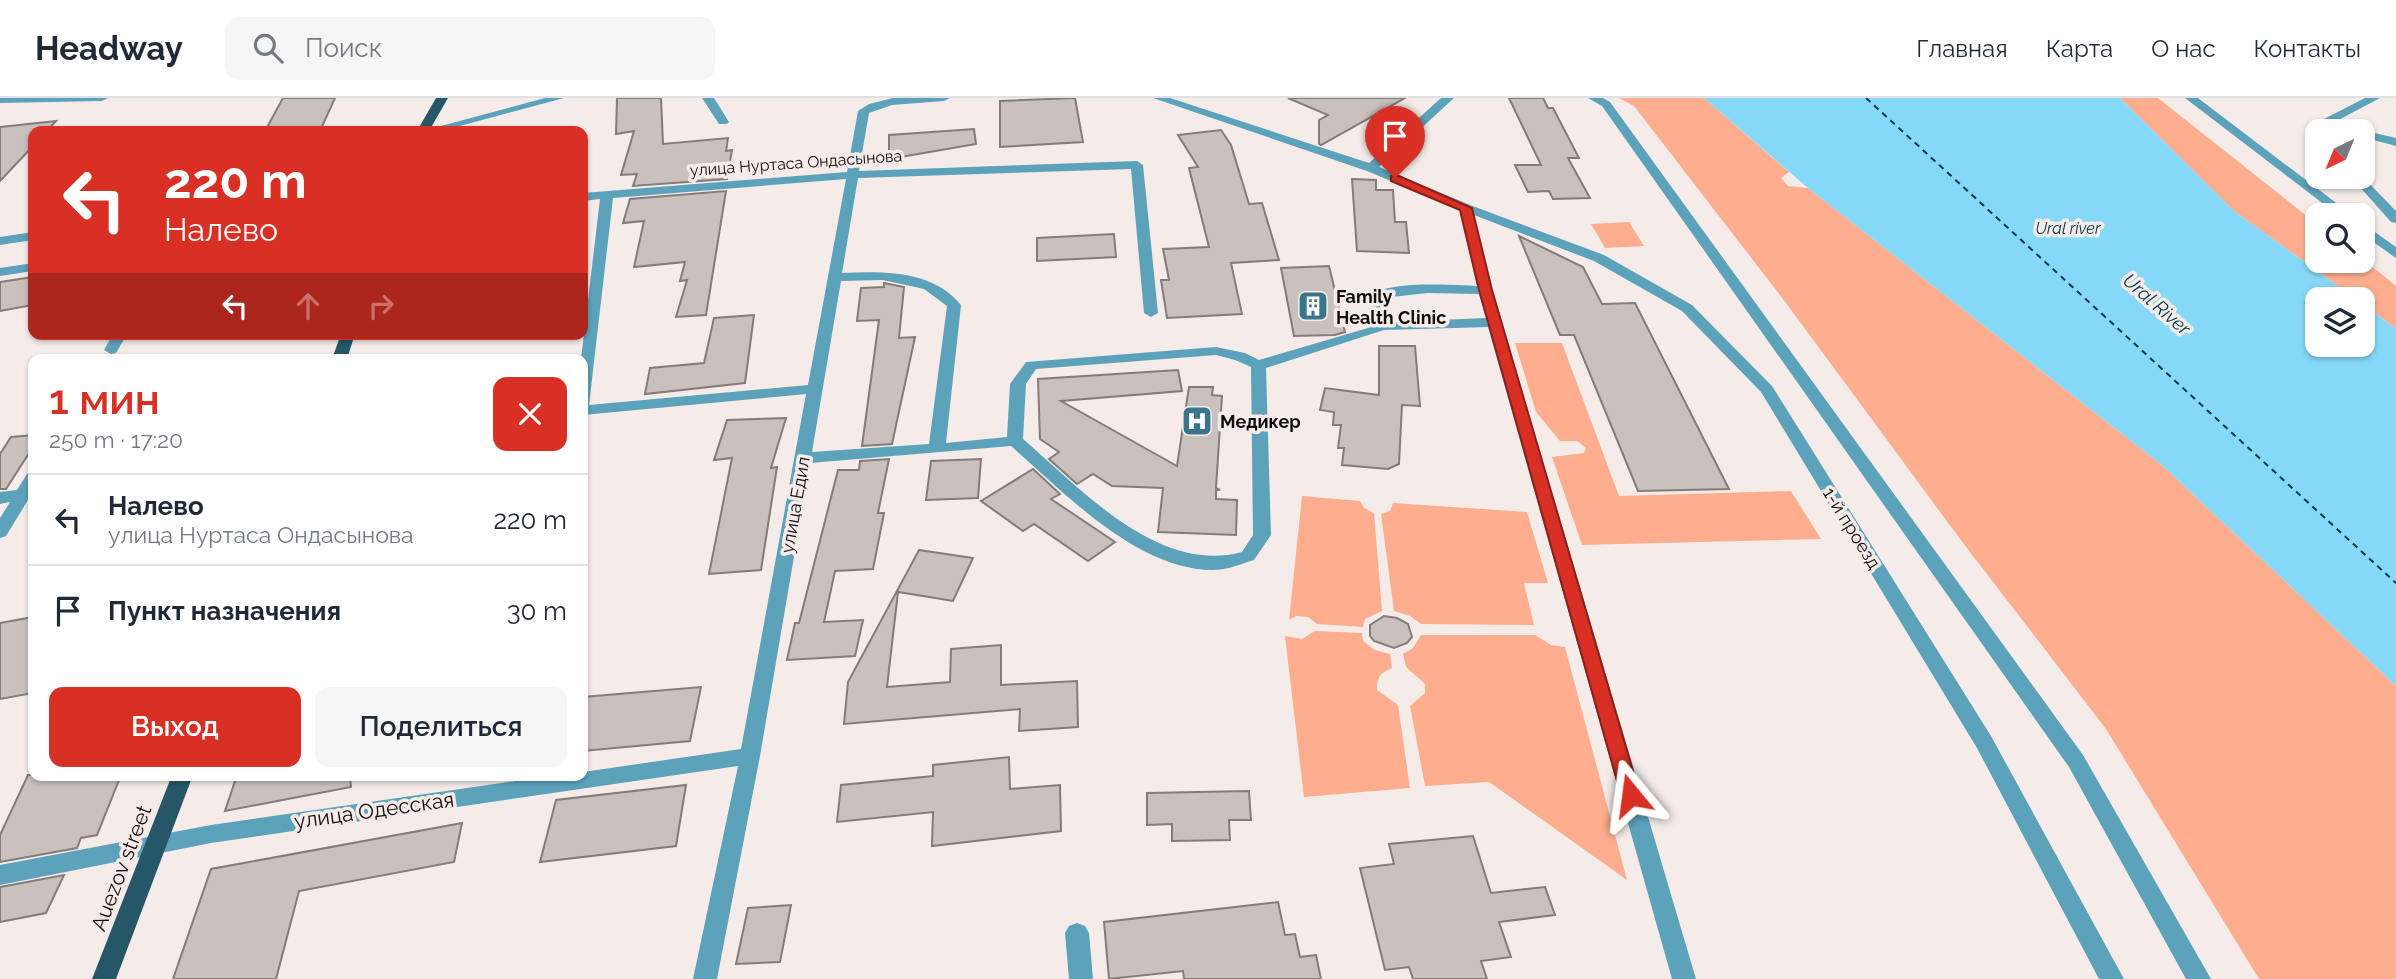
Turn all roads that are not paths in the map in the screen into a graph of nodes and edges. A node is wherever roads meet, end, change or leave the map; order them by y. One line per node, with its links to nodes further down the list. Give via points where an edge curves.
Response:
1 (102, 98): 11 (street)
2 (442, 98): 14 (main road)
3 (558, 98): 15 (street)
4 (708, 98): 13 (street)
5 (944, 98): 19 (street, улица Едил, via 891,100 864,111)
6 (1159, 98): 18 (street)
7 (1448, 98): 18 (street)
8 (1594, 98): 61 (street, via 1606,104 2076,761)
9 (2191, 98): 23 (street)
10 (2374, 98): 12 (street)
11 (0, 100)
12 (2339, 119)
13 (723, 122)
14 (428, 126)
15 (445, 126)
16 (2375, 136): 17 (street)
17 (2396, 142)
18 (1371, 168): 24 (street)
19 (852, 175): 21 (street, улица Нуртаса Ондасынова); 32 (street, улица Едил); 34 (street, улица Нуртаса Ондасынова, via 1137,165)
20 (2368, 189): 25 (street)
21 (607, 195): 22 (street, улица Нуртаса Ондасынова); 39 (street)
22 (588, 197)
23 (2330, 203)
24 (1466, 208): 33 (street); 60 (street, 1-й проезд, via 1599,258 1687,308 1767,389 1984,742)
25 (2396, 219)
26 (28, 237): 28 (street)
27 (2375, 237): 29 (street)
28 (0, 241)
29 (2396, 254)
30 (28, 268): 31 (street)
31 (0, 272)
32 (835, 278): 41 (street, улица Едил); 44 (street, via 880,275 908,280 941,290 954,305)
33 (1486, 290): 35 (street); 36 (street, via 1381,293 1376,297)
34 (1151, 313)
35 (1495, 322): 36 (street); 59 (street)
36 (1384, 324): 40 (street)
37 (117, 340): 38 (street)
38 (111, 350)
39 (588, 359)
40 (1258, 365): 43 (street, via 1216,351 1031,365 1018,384); 43 (street, via 1262,535 1248,556 1213,564 1176,559 1132,538)
41 (815, 389): 42 (street); 45 (street, улица Едил)
42 (588, 410)
43 (1015, 441): 44 (street)
44 (937, 449): 45 (street)
45 (803, 458): 49 (street, улица Едил)
46 (28, 494): 47 (street); 48 (street)
47 (0, 498)
48 (0, 532)
49 (750, 756): 50 (street, улица Одесская); 57 (street, улица Едил)
50 (588, 780)
51 (181, 781): 53 (main road, Auezov street)
52 (582, 781): 53 (street, улица Одесская)
53 (158, 844): 54 (street, улица Одесская); 56 (main road, Auezov street)
54 (0, 875)
55 (1077, 933): 58 (street)
56 (104, 979)
57 (705, 979)
58 (1081, 979)
59 (1684, 979)
60 (2112, 979)
61 (2199, 979)

